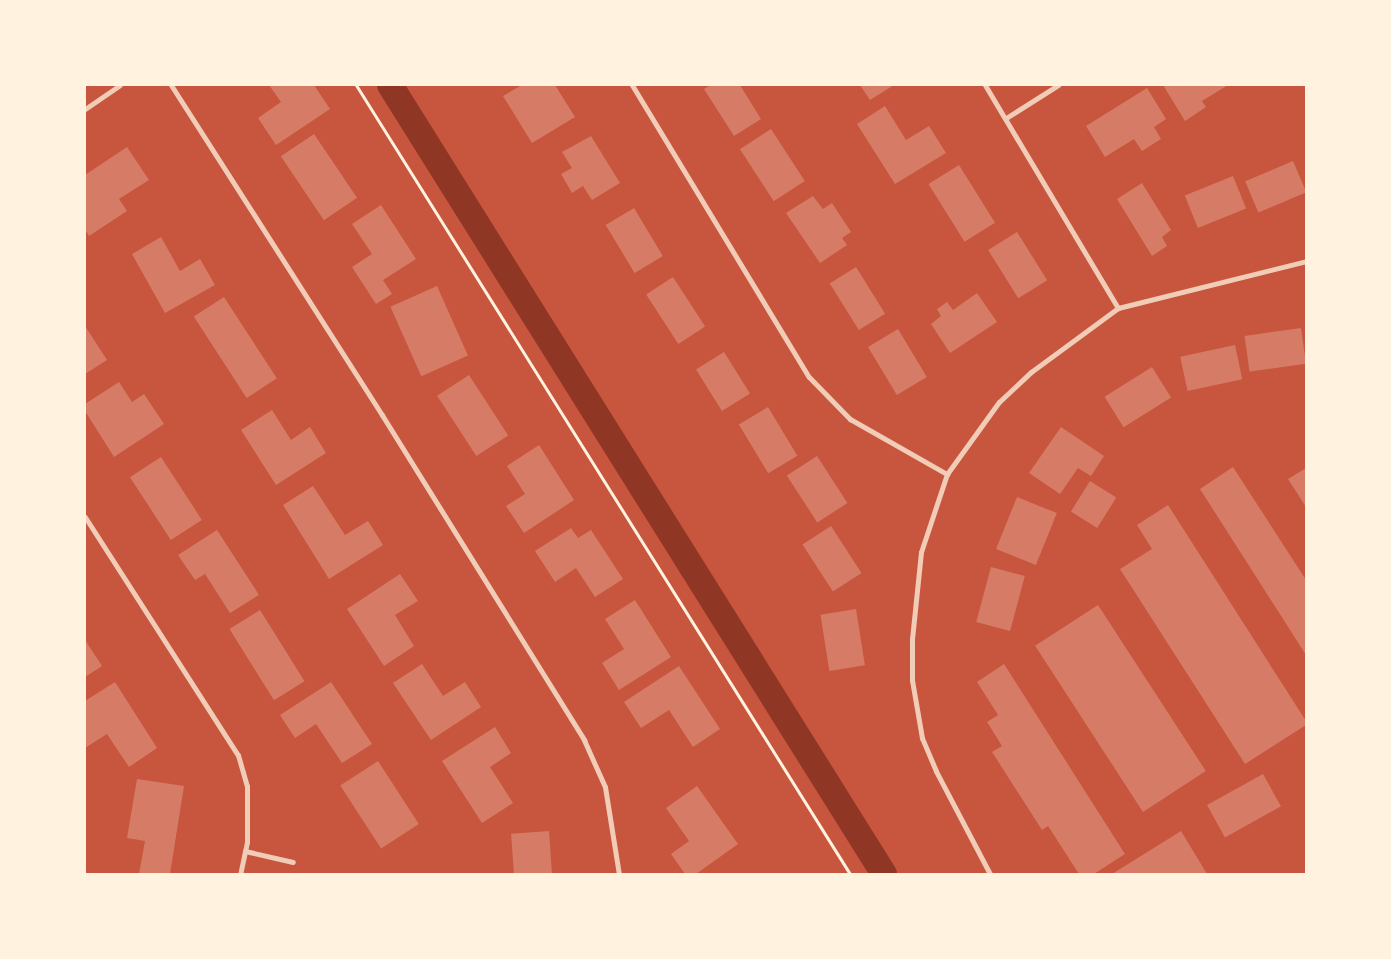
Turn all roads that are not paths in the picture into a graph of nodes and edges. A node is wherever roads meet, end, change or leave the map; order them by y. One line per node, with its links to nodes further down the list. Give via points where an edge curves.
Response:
1 (120, 85): 6 (street)
2 (170, 85): 15 (street, via 377,406 584,740 605,787)
3 (632, 85): 10 (street, via 809,377 850,419)
4 (986, 85): 7 (street)
5 (1058, 85): 7 (street)
6 (85, 108)
7 (1006, 118): 9 (street)
8 (1306, 261): 9 (street)
9 (1118, 308): 10 (street, via 1031,372 999,402)
10 (947, 474): 16 (street, via 921,552 912,639 912,680 922,738)
11 (85, 517): 12 (street, via 238,755 247,786)
12 (245, 850): 13 (street); 14 (street)
13 (293, 862)
14 (240, 874)
15 (619, 874)
16 (990, 874)

